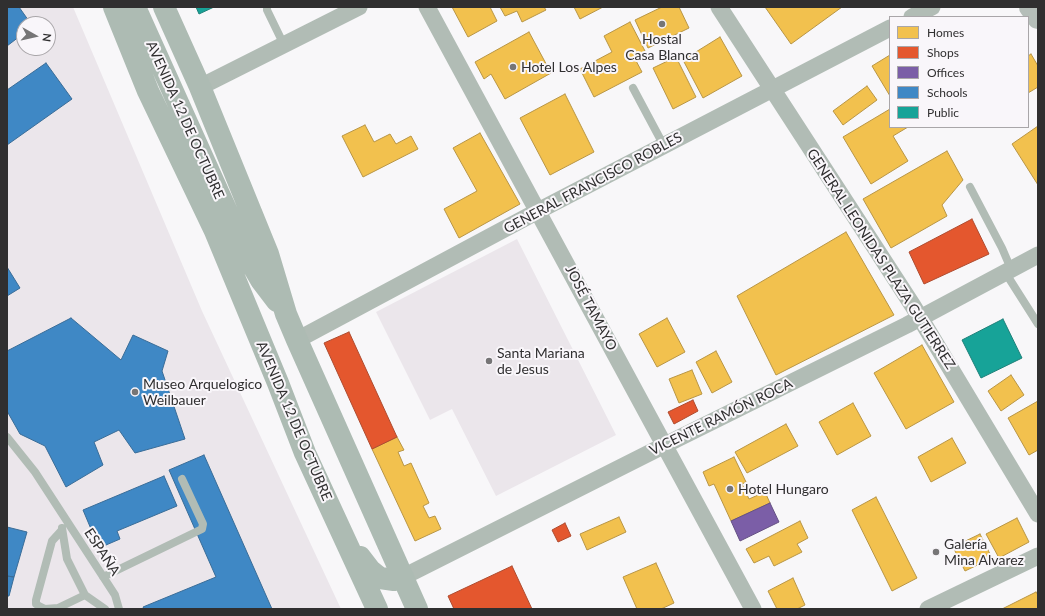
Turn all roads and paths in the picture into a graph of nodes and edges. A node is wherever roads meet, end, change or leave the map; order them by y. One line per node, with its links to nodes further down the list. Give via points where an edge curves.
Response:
1 (100, 7): 22 (main road, AVENIDA 12 DE OCTUBRE, via 189,195)
2 (114, 7): 22 (main road, AVENIDA 12 DE OCTUBRE, via 148,91)
3 (135, 7): 25 (main road, AVENIDA 12 DE OCTUBRE, via 246,254)
4 (149, 7): 25 (main road, via 254,249)
5 (164, 7): 16 (main road, AVENIDA 12 DE OCTUBRE)
6 (267, 7): 15 (lane)
7 (359, 7): 15 (street)
8 (428, 7): 21 (street, JOSÉ TAMAYO)
9 (719, 7): 18 (street, GENERAL LEONIDAS PLAZA GUTIERREZ)
10 (932, 7): 12 (street)
11 (1030, 7): 13 (main road)
12 (914, 16)
13 (1038, 18)
14 (889, 29): 18 (street, GENERAL FRANCISCO ROBLES)
15 (284, 45): 16 (street)
16 (200, 87): 26 (main road, AVENIDA 12 DE OCTUBRE, via 268,254)
17 (633, 88): 19 (lane)
18 (771, 89): 19 (street, GENERAL FRANCISCO ROBLES); 27 (street, GENERAL LEONIDAS PLAZA GUTIERREZ)
19 (664, 146): 21 (street, GENERAL FRANCISCO ROBLES)
20 (970, 187): 24 (lane, via 1002,248)
21 (538, 212): 29 (street, GENERAL FRANCISCO ROBLES); 31 (street, JOSÉ TAMAYO)
22 (215, 231): 36 (main road, AVENIDA 12 DE OCTUBRE, via 305,453)
23 (1038, 255): 24 (street, VICENTE RAMÓN ROCA)
24 (1008, 271): 27 (street, VICENTE RAMÓN ROCA); 28 (lane)
25 (261, 280): 26 (main road, AVENIDA 12 DE OCTUBRE)
26 (286, 314): 29 (main road, AVENIDA 12 DE OCTUBRE)
27 (920, 318): 31 (street, VICENTE RAMÓN ROCA); 34 (street, GENERAL LEONIDAS PLAZA GUTIERREZ)
28 (1038, 324)
29 (297, 340): 39 (main road, AVENIDA 12 DE OCTUBRE)
30 (7, 437): 33 (lane, ESPAÑA, via 35,472)
31 (665, 445): 39 (street, VICENTE RAMÓN ROCA); 45 (street, JOSÉ TAMAYO)
32 (182, 479): 38 (lane, via 203,524 202,530)
33 (60, 511): 35 (lane, ESPAÑA); 38 (lane, ESPAÑA)
34 (1038, 514)
35 (62, 530): 40 (lane, ESPAÑA, via 67,559); 40 (lane, via 52,541 36,604 45,608 58,608)
36 (342, 532): 39 (main road, via 376,576 390,580); 43 (main road, AVENIDA 12 DE OCTUBRE)
37 (1038, 556): 46 (street)
38 (103, 577): 42 (lane, ESPAÑA, via 115,596)
39 (403, 577): 44 (main road, AVENIDA 12 DE OCTUBRE)
40 (85, 595): 41 (lane, ESPAÑA)
41 (105, 609)
42 (119, 609)
43 (377, 609)
44 (417, 609)
45 (753, 609)
46 (928, 609)

